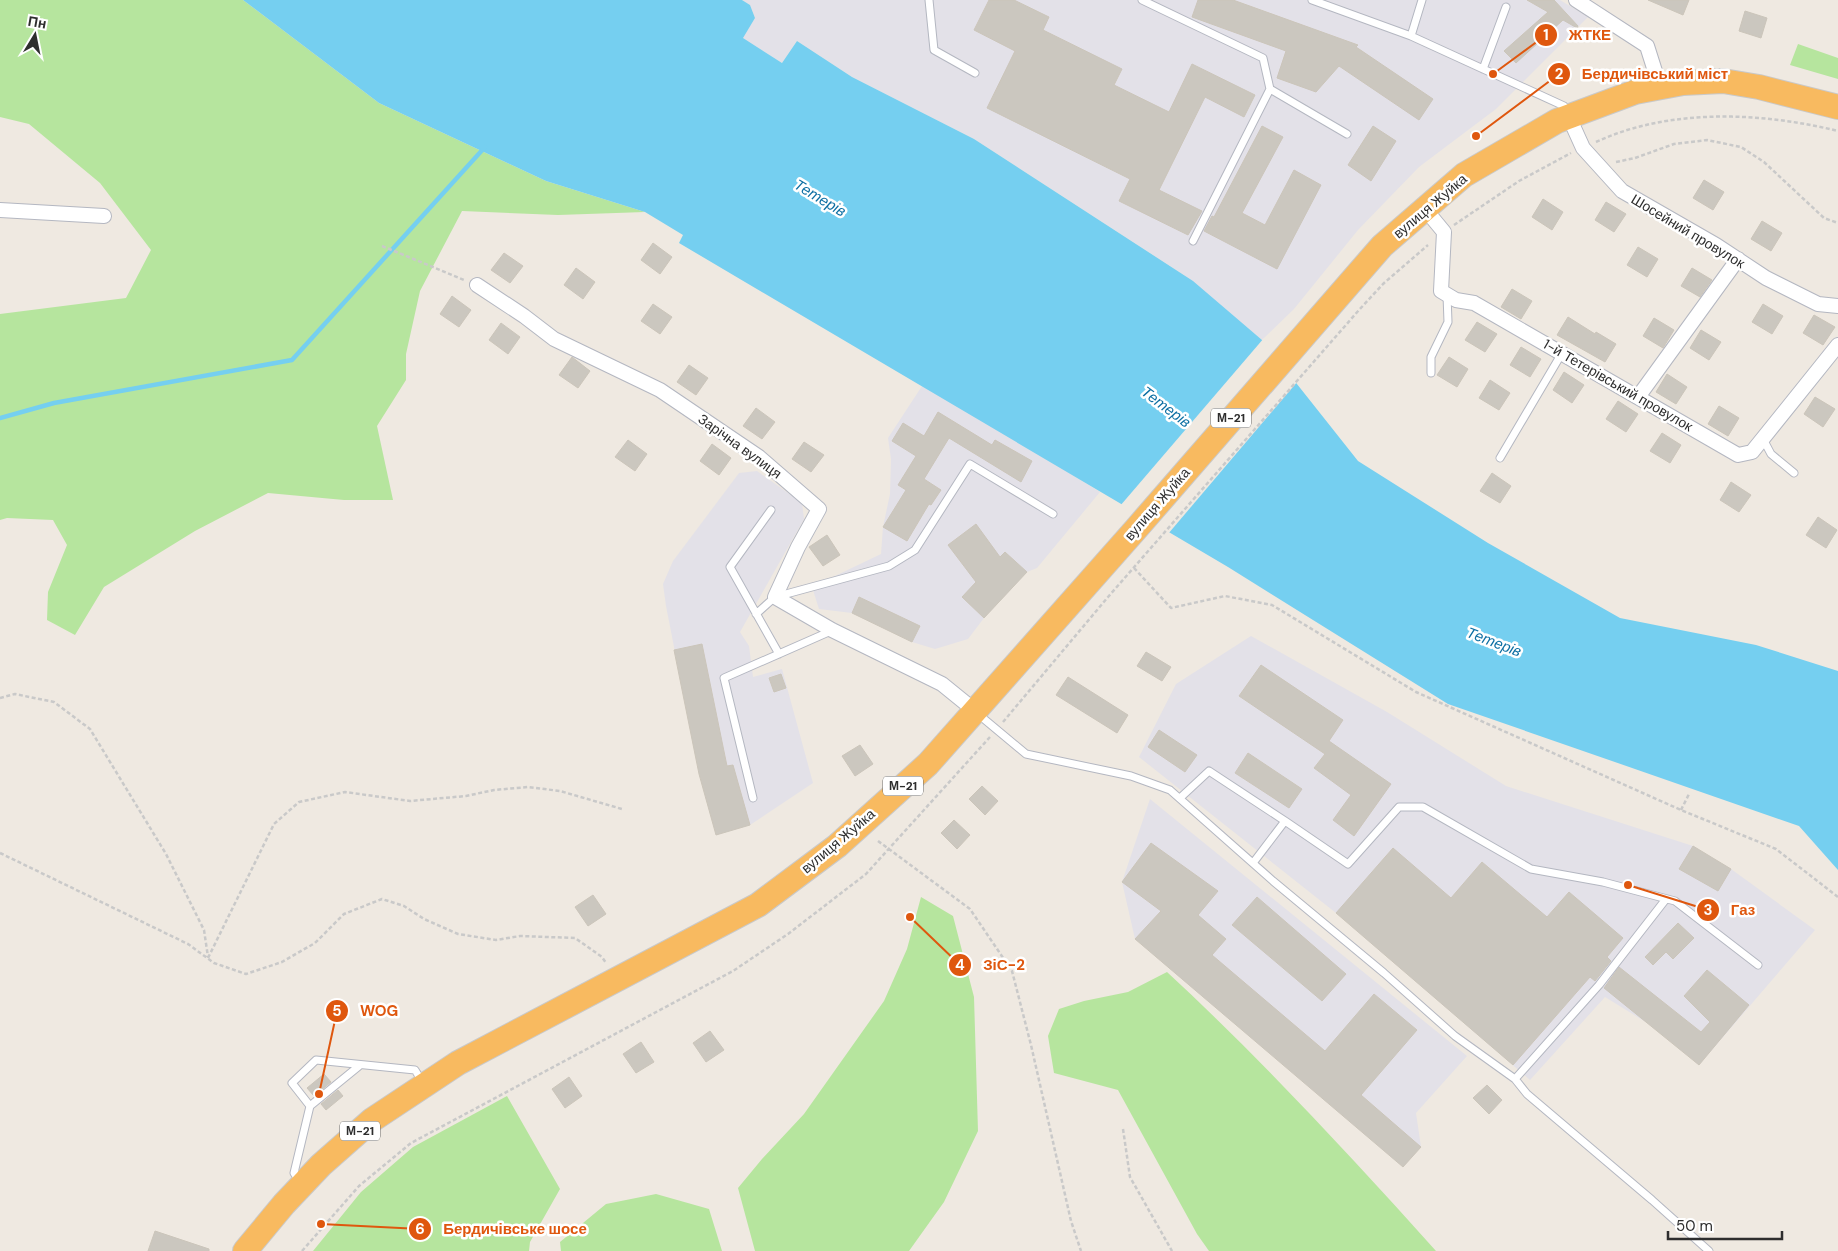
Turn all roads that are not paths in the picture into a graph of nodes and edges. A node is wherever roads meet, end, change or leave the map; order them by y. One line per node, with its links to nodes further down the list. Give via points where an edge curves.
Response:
1 (929, 0): 9 (lane, via 934,50)
2 (1142, 0): 11 (lane, via 1263,58)
3 (1312, 0): 7 (lane)
4 (1422, 0): 7 (lane)
5 (1576, 0): 10 (street, via 1647,46)
6 (1506, 6): 8 (lane)
7 (1411, 36): 8 (lane)
8 (1483, 69): 13 (lane, via 1564,106)
9 (975, 73)
10 (1660, 87): 12 (highway, вулиця Жуйка / М-21, via 1723,81); 13 (highway, вулиця Жуйка / М-21, via 1635,92)
11 (1270, 90): 14 (lane); 18 (lane)
12 (1838, 107)
13 (1569, 116): 15 (highway, вулиця Жуйка / М-21, via 1464,176); 19 (street, Шосейний провулок, via 1583,148 1622,192)
14 (1347, 134)
15 (1425, 209): 21 (street, via 1444,232 1441,291); 36 (highway, вулиця Жуйка / М-21, via 1382,246)
16 (0, 210): 17 (street)
17 (104, 216)
18 (1193, 241)
19 (1738, 259): 22 (street, Шосейний провулок, via 1766,278 1818,304); 26 (street)
20 (477, 285): 32 (street, Зарічна вулиця, via 554,339 660,390 759,457 819,509)
21 (1447, 294): 24 (street, 1-й Тетерівський провулок, via 1456,300 1474,303); 25 (lane, via 1448,322 1431,357)
22 (1838, 306)
23 (1838, 345): 27 (street, 1-й Тетерівський провулок)
24 (1562, 353): 26 (street, 1-й Тетерівський провулок); 28 (lane)
25 (1431, 373)
26 (1638, 397): 27 (street, 1-й Тетерівський провулок, via 1738,455 1752,452)
27 (1763, 439): 29 (lane, via 1771,454)
28 (1500, 458)
29 (1794, 473)
30 (771, 510): 33 (lane, via 730,567)
31 (1053, 514): 32 (lane, via 970,464 916,550 889,566)
32 (775, 597): 33 (lane); 34 (street)
33 (756, 614): 35 (lane)
34 (832, 630): 35 (lane); 36 (street, via 942,684)
35 (779, 654): 37 (lane, via 724,678)
36 (974, 710): 38 (lane, via 1026,754 1130,776 1170,790); 45 (highway, вулиця Жуйка / М-21, via 928,764 837,846 758,905 509,1035)
37 (753, 798)
38 (1180, 798): 39 (lane, via 1209,771); 40 (lane)
39 (1285, 821): 40 (lane); 41 (lane, via 1348,864 1399,807 1423,806 1531,869 1603,882)
40 (1253, 863): 44 (lane, via 1455,1036)
41 (1666, 899): 42 (lane, via 1675,901); 44 (lane, via 1599,984)
42 (1758, 965)
43 (359, 1066): 45 (lane, via 415,1070); 46 (lane); 46 (lane, via 316,1060 292,1083)
44 (1515, 1079): 49 (lane, via 1527,1094)
45 (425, 1085): 47 (highway, М-21, via 372,1120)
46 (310, 1106): 47 (lane, via 294,1173)
47 (302, 1185): 48 (highway, М-21)
48 (251, 1246)
49 (1709, 1251)

